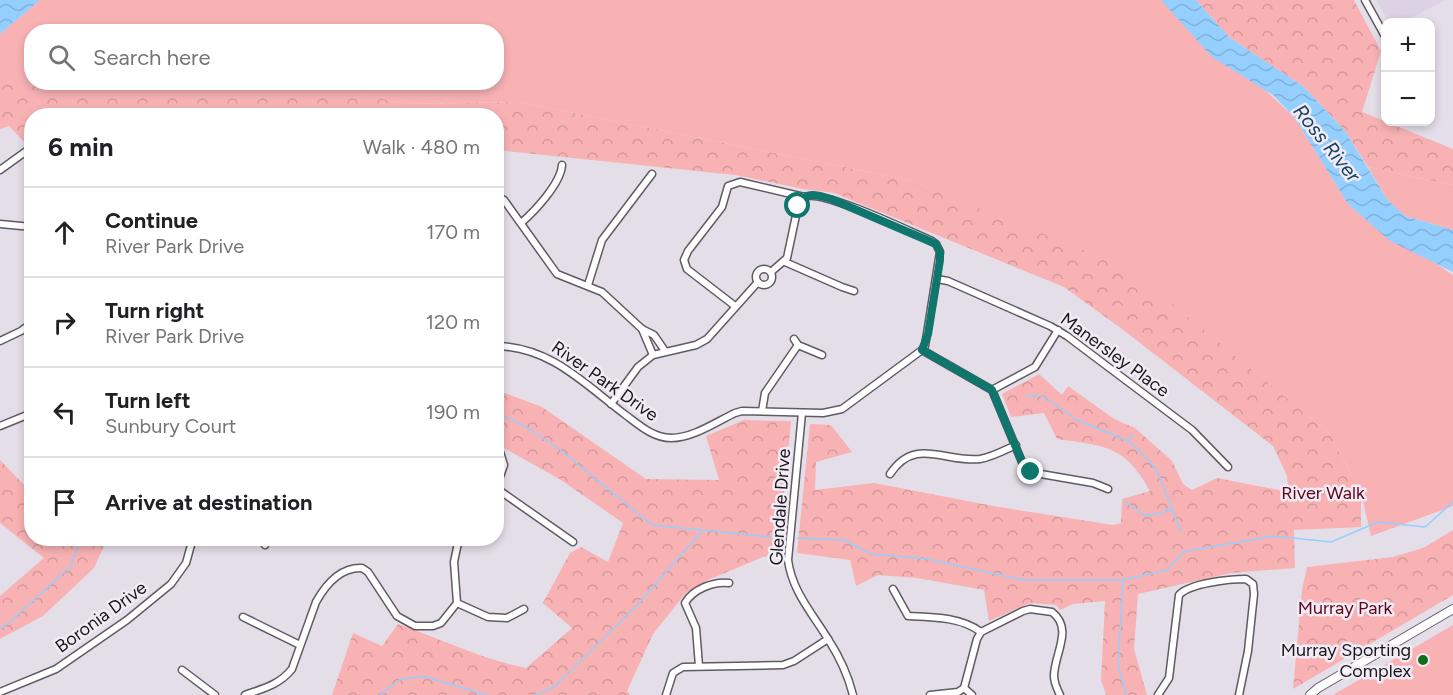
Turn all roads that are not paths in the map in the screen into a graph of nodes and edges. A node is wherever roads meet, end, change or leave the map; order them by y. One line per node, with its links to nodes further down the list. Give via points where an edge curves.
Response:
1 (1365, 0): 2 (street)
2 (1381, 29)
3 (24, 153): 5 (street)
4 (561, 165): 9 (street, via 559,178)
5 (0, 170)
6 (652, 174): 16 (street, via 602,240)
7 (804, 196): 12 (street); 14 (street, via 831,199 936,244 940,252); 18 (street, via 740,182 728,186 722,207 684,260 687,269)
8 (504, 200): 9 (street)
9 (521, 223): 16 (street, via 557,274)
10 (0, 224): 11 (street)
11 (24, 226)
12 (785, 262): 13 (street); 17 (street)
13 (771, 272): 15 (street, via 768,284); 15 (street, via 758,271)
14 (937, 279): 22 (street, Manersley Place); 27 (street)
15 (758, 282): 18 (street)
16 (588, 285): 20 (street, via 602,292)
17 (854, 291)
18 (735, 306): 28 (street, via 702,342)
19 (24, 328): 24 (street)
20 (642, 329): 28 (street, via 654,335); 29 (street)
21 (0, 330): 24 (street)
22 (1058, 330): 31 (street, via 1035,367); 38 (street, Manersley Place, via 1202,438)
23 (794, 339): 25 (street)
24 (3, 340)
25 (798, 345): 30 (street); 33 (street, via 765,393)
26 (504, 347): 32 (street, River Park Drive, via 529,350 553,360)
27 (922, 350): 31 (street); 34 (street, River Park Drive, via 842,409)
28 (665, 351): 29 (street)
29 (652, 355): 32 (street, via 638,367)
30 (822, 355)
31 (992, 390): 37 (street)
32 (611, 404): 33 (street, River Park Drive, via 650,432 671,438 693,434 735,412)
33 (762, 411): 34 (street, River Park Drive)
34 (802, 413): 52 (street, Glendale Drive, via 788,560 794,586)
35 (24, 416): 36 (street)
36 (0, 426)
37 (1016, 445): 39 (street, via 978,459 914,453); 40 (street, via 1022,462 1031,472)
38 (1228, 467)
39 (890, 474)
40 (1108, 489)
41 (504, 494): 42 (street)
42 (573, 542)
43 (191, 546): 58 (street, Boronia Drive, via 186,562 171,584 128,620 56,669)
44 (457, 546): 47 (street, via 454,562)
45 (729, 583): 54 (street, via 711,584 685,603 696,628)
46 (893, 589): 51 (street, via 908,616 957,621)
47 (457, 603): 48 (street, via 488,618 507,618); 53 (street, via 441,623 415,626 397,616 368,572 349,568 321,593)
48 (524, 609)
49 (1453, 609): 69 (street)
50 (243, 618): 53 (street)
51 (981, 632): 57 (street); 66 (street, via 1030,609 1055,615 1063,627 1054,675)
52 (828, 639): 54 (street, via 783,664); 63 (street, Glendale Drive)
53 (300, 645): 56 (street, via 292,669)
54 (699, 666): 62 (street, via 677,669)
55 (182, 670): 59 (street)
56 (268, 687): 60 (street); 61 (street)
57 (964, 688): 64 (street); 65 (street)
58 (0, 692)
59 (215, 695)
60 (245, 695)
61 (271, 695)
62 (666, 695)
63 (853, 695)
64 (930, 695)
65 (972, 695)
66 (1060, 695)
67 (1158, 695): 68 (street, via 1169,678 1179,595 1204,584 1246,579 1253,584 1254,594)
68 (1239, 695)
69 (1310, 695)

